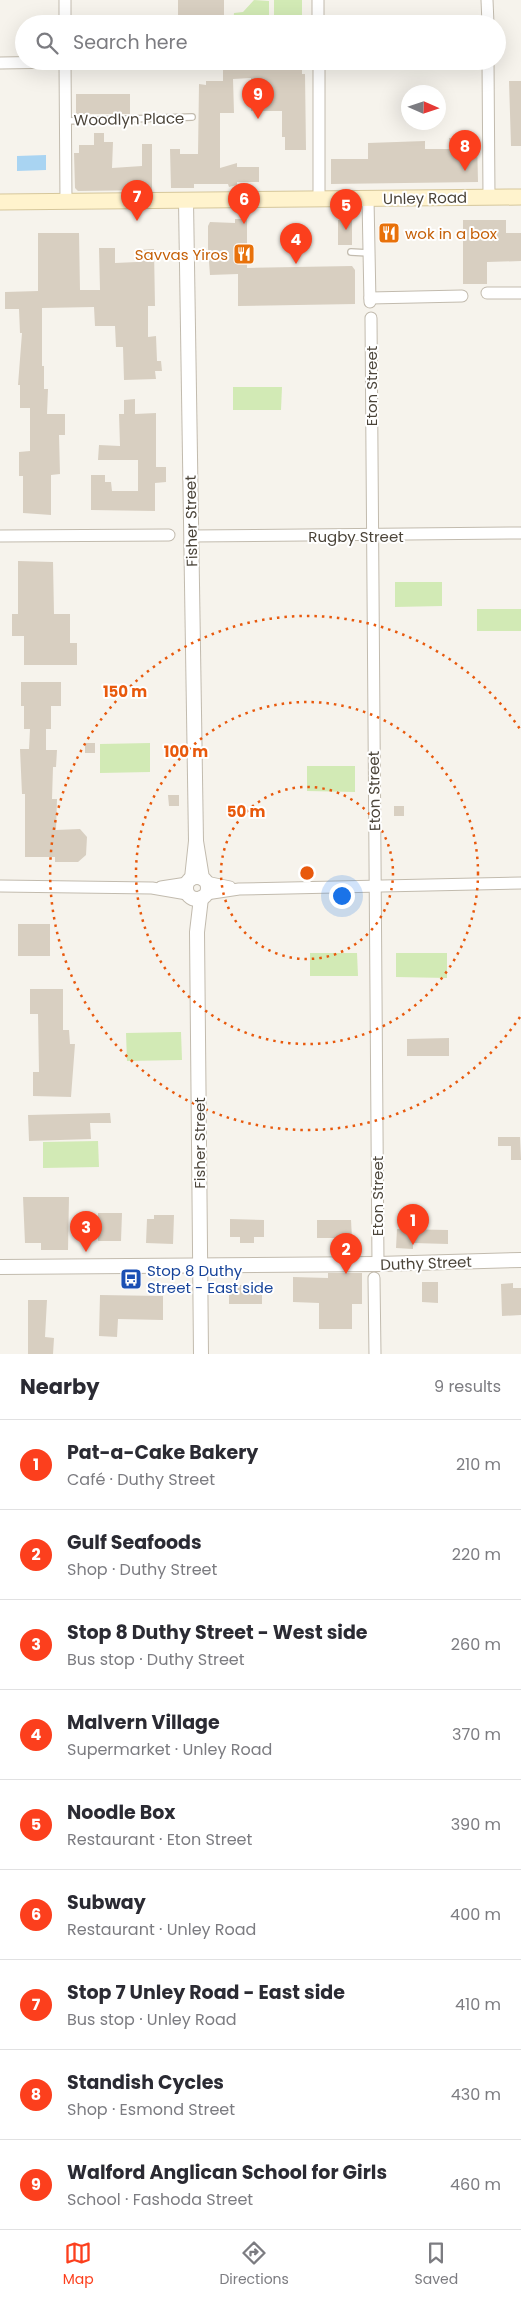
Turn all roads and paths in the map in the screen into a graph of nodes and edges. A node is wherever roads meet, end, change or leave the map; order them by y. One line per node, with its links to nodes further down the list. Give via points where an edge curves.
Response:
1 (65, 0): 4 (street)
2 (318, 0): 5 (street)
3 (487, 0): 6 (street)
4 (65, 15)
5 (318, 15)
6 (488, 15)
7 (0, 63): 8 (street)
8 (15, 63)
9 (65, 70): 13 (street)
10 (319, 70): 16 (street)
11 (488, 70): 14 (street)
12 (192, 117): 13 (lane, Woodlyn Place)
13 (66, 121): 20 (street)
14 (490, 197): 15 (main road, Unley Road); 17 (main road, Unley Road)
15 (521, 197)
16 (320, 199): 17 (main road, Unley Road); 18 (main road, Unley Road)
17 (368, 199): 22 (street)
18 (186, 201): 20 (main road, Unley Road); 30 (street, Fisher Street)
19 (0, 202): 20 (main road, Unley Road)
20 (66, 202)
21 (351, 252): 22 (lane)
22 (369, 253): 25 (street, via 370,300)
23 (487, 293): 24 (street)
24 (521, 293)
25 (462, 296)
26 (370, 318): 31 (street, Eton Street)
27 (521, 533): 31 (street, Rugby Street)
28 (169, 535): 29 (street)
29 (0, 536)
30 (191, 536): 31 (street, Rugby Street); 35 (street, Fisher Street)
31 (371, 536): 34 (street, Eton Street)
32 (521, 883): 34 (street)
33 (0, 886): 35 (street)
34 (376, 886): 35 (street); 37 (street, Eton Street)
35 (197, 888): 38 (street, Fisher Street)
36 (521, 1260): 37 (street, Duthy Street)
37 (378, 1264): 38 (street, Duthy Street)
38 (200, 1265): 39 (street, Duthy Street); 41 (street, Fisher Street)
39 (0, 1267)
40 (374, 1278): 42 (street)
41 (201, 1354)
42 (375, 1354)

